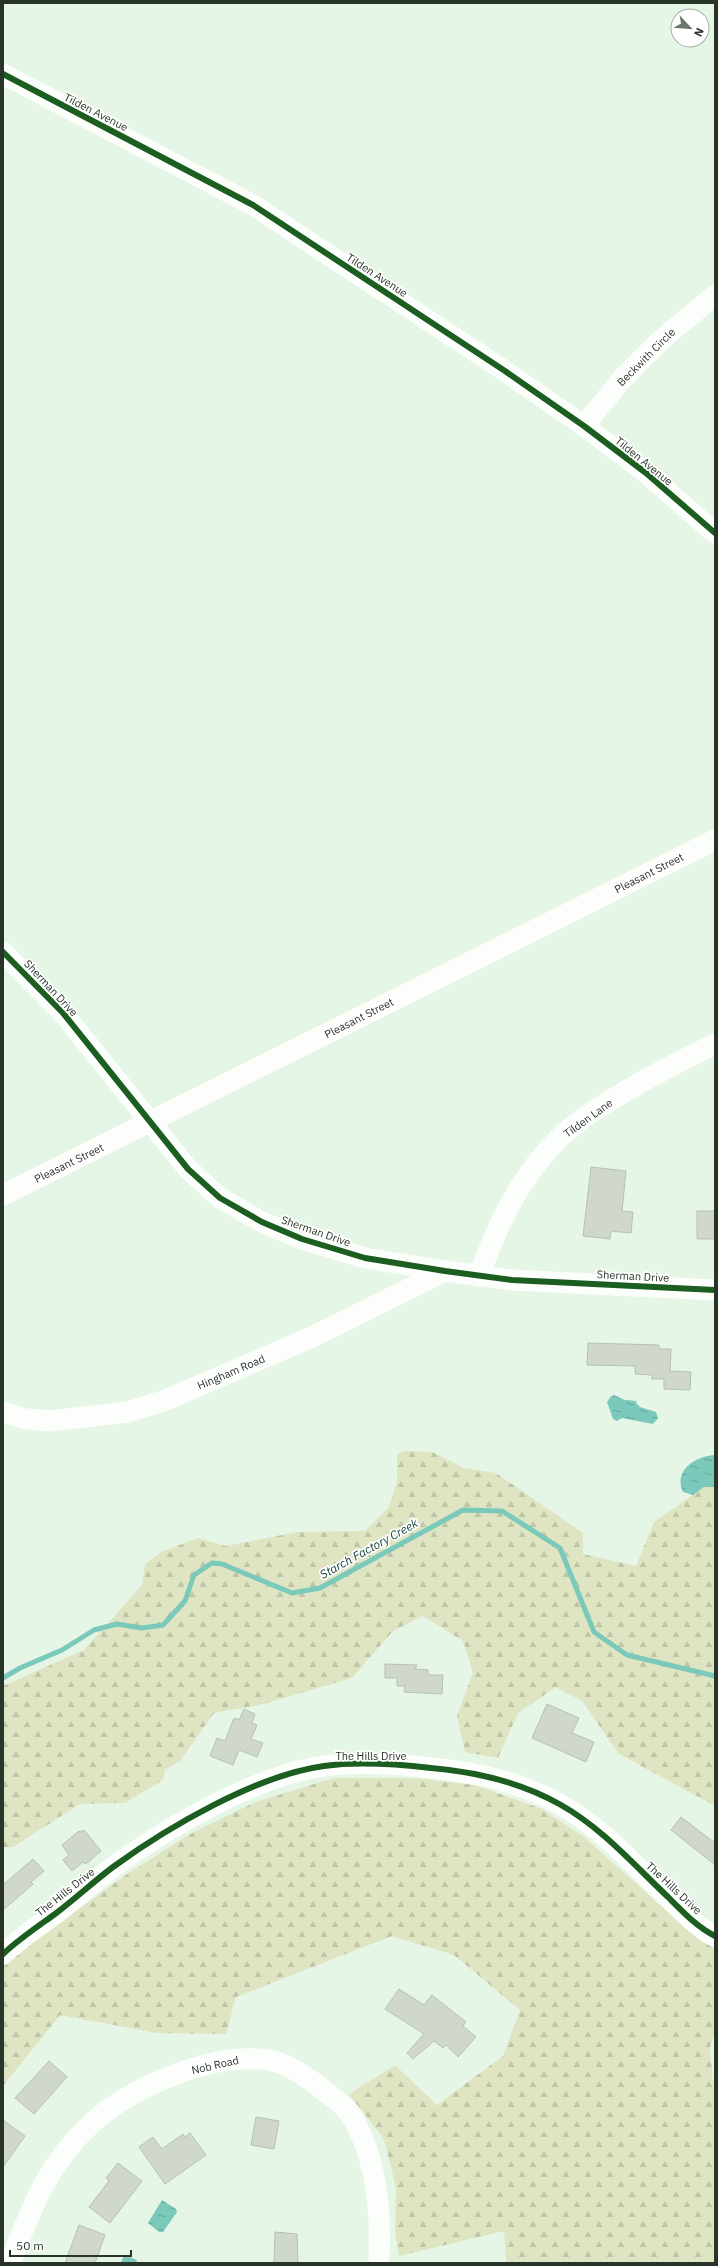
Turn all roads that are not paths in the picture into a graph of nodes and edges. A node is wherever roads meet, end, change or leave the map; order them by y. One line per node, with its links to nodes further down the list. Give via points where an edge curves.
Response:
1 (3, 74): 3 (street, Tilden Avenue, via 253,205)
2 (715, 295): 3 (street, Beckwith Circle, via 661,340 622,379)
3 (584, 426): 4 (street, Tilden Avenue, via 646,473)
4 (715, 533)
5 (715, 840): 8 (street, Pleasant Street)
6 (3, 952): 8 (street, Sherman Drive, via 63,1014)
7 (715, 1044): 11 (street, Tilden Lane, via 642,1080 574,1125 555,1142 525,1180 504,1215)
8 (149, 1123): 9 (street, Pleasant Street); 10 (street, Sherman Drive, via 188,1169 220,1198 262,1222 302,1239 365,1258)
9 (3, 1195)
10 (445, 1271): 11 (street, Sherman Drive); 13 (street, Hingham Road, via 314,1336 159,1402 128,1412 50,1421 26,1419)
11 (479, 1276): 12 (street, Sherman Drive, via 512,1280)
12 (715, 1290)
13 (3, 1412)
14 (715, 1936): 15 (street, The Hills Drive, via 691,1919 597,1829 561,1805 509,1782 468,1771 393,1764 333,1765 295,1772 262,1784 183,1821 114,1867)
15 (3, 1954)
16 (378, 2262): 17 (street, Nob Road, via 380,2237 376,2190 367,2151 355,2121 337,2100 304,2075 270,2061 243,2058 207,2064 165,2078 116,2105 92,2123 51,2170 34,2199)
17 (10, 2263)

